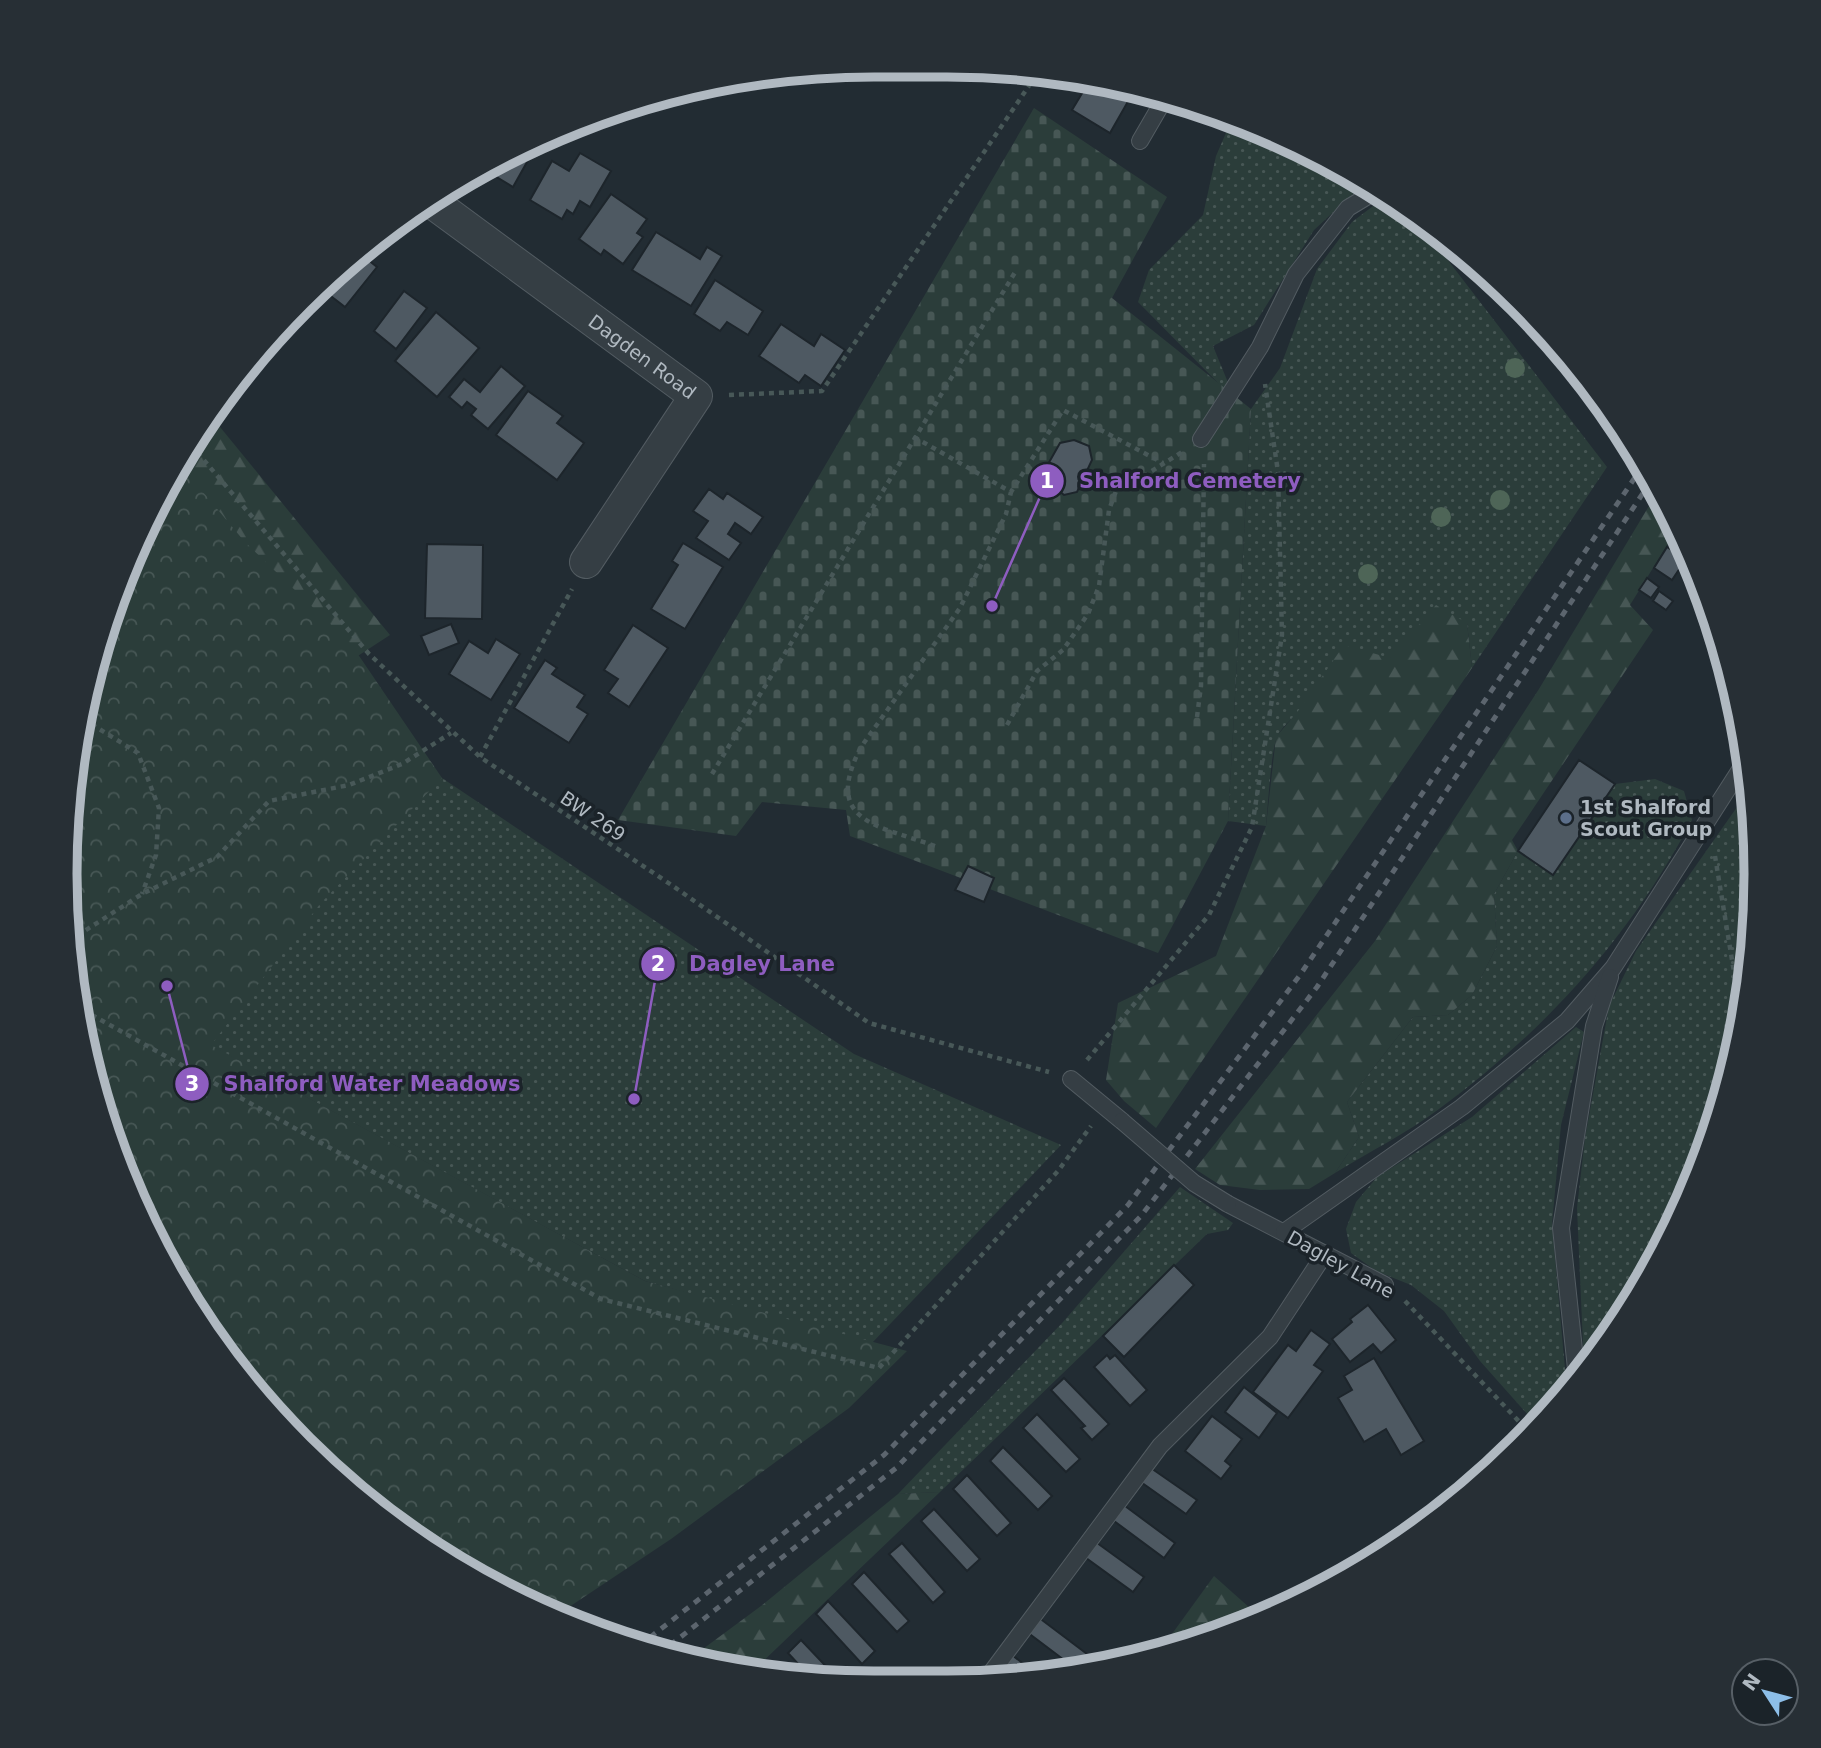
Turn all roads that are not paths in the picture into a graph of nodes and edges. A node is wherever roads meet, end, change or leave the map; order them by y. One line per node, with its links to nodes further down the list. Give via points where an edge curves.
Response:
1 (1160, 106): 2 (lane)
2 (1140, 141)
3 (1367, 197): 5 (lane, via 1348,208 1296,274 1260,347)
4 (438, 207): 6 (street, Dagden Road, via 696,396)
5 (1201, 439)
6 (586, 562)
7 (1737, 773): 8 (lane)
8 (1613, 968): 10 (lane, via 1567,1021 1462,1107); 13 (lane, via 1594,1026 1561,1228)
9 (1071, 1079): 10 (lane, Dagley Lane, bridge, via 1194,1183)
10 (1284, 1232): 11 (lane, Dagley Lane)
11 (1324, 1255): 12 (lane, Dagley Lane); 14 (lane, via 1270,1337 1160,1446)
12 (1385, 1285)
13 (1575, 1363)
14 (994, 1669)

